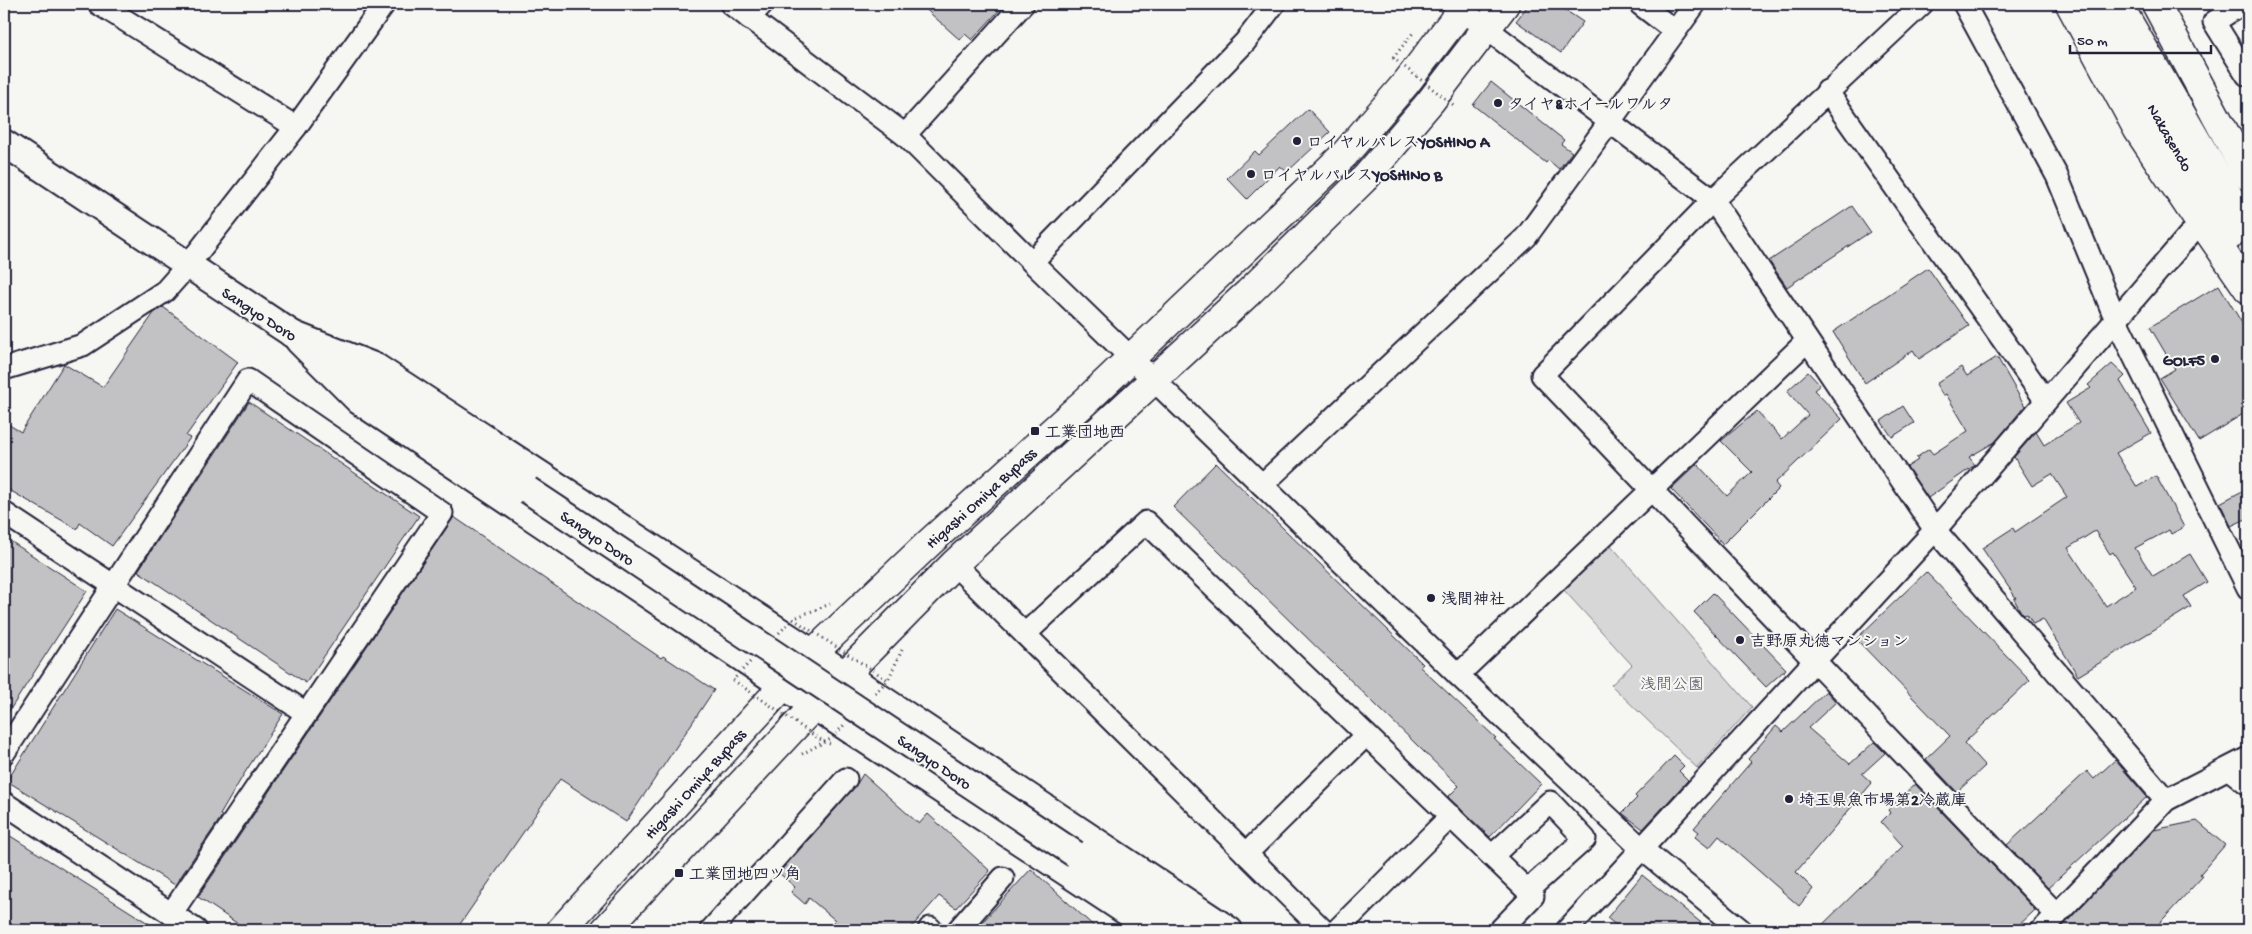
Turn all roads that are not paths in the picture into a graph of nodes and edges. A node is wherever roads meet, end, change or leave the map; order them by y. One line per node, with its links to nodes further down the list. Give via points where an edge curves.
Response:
1 (99, 4): 23 (street)
2 (384, 4): 23 (street)
3 (731, 4): 17 (street)
4 (1023, 4): 24 (street)
5 (1274, 4): 30 (street, via 1245,42)
6 (1505, 4): 18 (highway, Higashi Omiya Bypass)
7 (1640, 4): 19 (street)
8 (1695, 4): 19 (street)
9 (1922, 4): 21 (street)
10 (1964, 4): 34 (street, via 2057,176)
11 (2070, 4): 33 (highway, via 2138,130)
12 (2096, 4): 32 (highway, Nakasendo)
13 (2118, 4): 28 (highway)
14 (2156, 4): 26 (highway)
15 (2242, 4): 20 (street, via 2214,22)
16 (1460, 6): 18 (street); 37 (highway, Higashi Omiya Bypass, via 1400,90 1344,155)
17 (756, 11): 24 (street)
18 (1487, 29): 22 (street); 39 (highway, Higashi Omiya Bypass, via 1366,177)
19 (1675, 31): 22 (street)
20 (2247, 75)
21 (1827, 91): 27 (street); 40 (street)
22 (1611, 122): 27 (street); 41 (street, via 1526,237)
23 (296, 127): 31 (street)
24 (904, 135): 30 (street)
25 (4, 143): 31 (main road, Sangyo Doro)
26 (2248, 176)
27 (1713, 200): 36 (street); 42 (street, via 1542,375)
28 (2248, 230)
29 (2189, 235): 34 (street)
30 (1032, 262): 37 (street)
31 (188, 266): 35 (main road, Sangyo Doro); 38 (street, via 165,291 83,345)
32 (2248, 270)
33 (2248, 289)
34 (2116, 320): 40 (street); 47 (street)
35 (292, 334): 49 (main road, via 376,367); 53 (main road, via 359,401); 78 (main road, Sangyo Doro, bridge)
36 (1807, 341): 42 (street); 44 (street)
37 (1131, 358): 39 (street); 49 (highway, Higashi Omiya Bypass)
38 (4, 369)
39 (1154, 381): 41 (street); 45 (highway, Higashi Omiya Bypass)
40 (2046, 401): 44 (street)
41 (1262, 485): 52 (street)
42 (1652, 489): 50 (street); 52 (street)
43 (4, 513): 46 (street)
44 (1935, 530): 50 (street); 62 (street)
45 (954, 564): 48 (street); 51 (highway, Higashi Omiya Bypass)
46 (113, 586): 55 (street); 55 (street, via 248,380 442,513); 57 (street)
47 (2248, 588)
48 (1025, 634): 56 (street, via 1146,522); 66 (street)
49 (813, 653): 51 (main road); 53 (highway, Higashi Omiya Bypass)
50 (1815, 660): 65 (street); 71 (street)
51 (845, 675): 54 (highway, Higashi Omiya Bypass); 79 (main road)
52 (1458, 675): 65 (street)
53 (782, 686): 54 (main road); 73 (highway, Higashi Omiya Bypass)
54 (814, 706): 74 (highway, Higashi Omiya Bypass); 77 (main road)
55 (306, 713): 70 (street)
56 (1366, 735): 64 (street); 66 (street)
57 (4, 753)
58 (2248, 758): 59 (street)
59 (2229, 769): 61 (street); 62 (street)
60 (846, 779): 75 (street)
61 (2248, 784)
62 (2166, 800): 71 (street)
63 (4, 803): 70 (street)
64 (1451, 816): 67 (street); 81 (street)
65 (1642, 849): 83 (street); 84 (street)
66 (1246, 854): 80 (street)
67 (1492, 856): 69 (street); 69 (street, via 1550,802 1585,839)
68 (1003, 878): 76 (street)
69 (1528, 890): 82 (street, via 1533,896)
70 (171, 914): 72 (street)
71 (2057, 915): 85 (street)
72 (196, 930)
73 (561, 930)
74 (606, 930)
75 (711, 930)
76 (958, 930)
77 (1154, 930)
78 (1192, 930)
79 (1230, 930)
80 (1323, 930)
81 (1337, 930)
82 (1500, 930)
83 (1567, 930)
84 (1741, 930)
85 (2042, 930)

